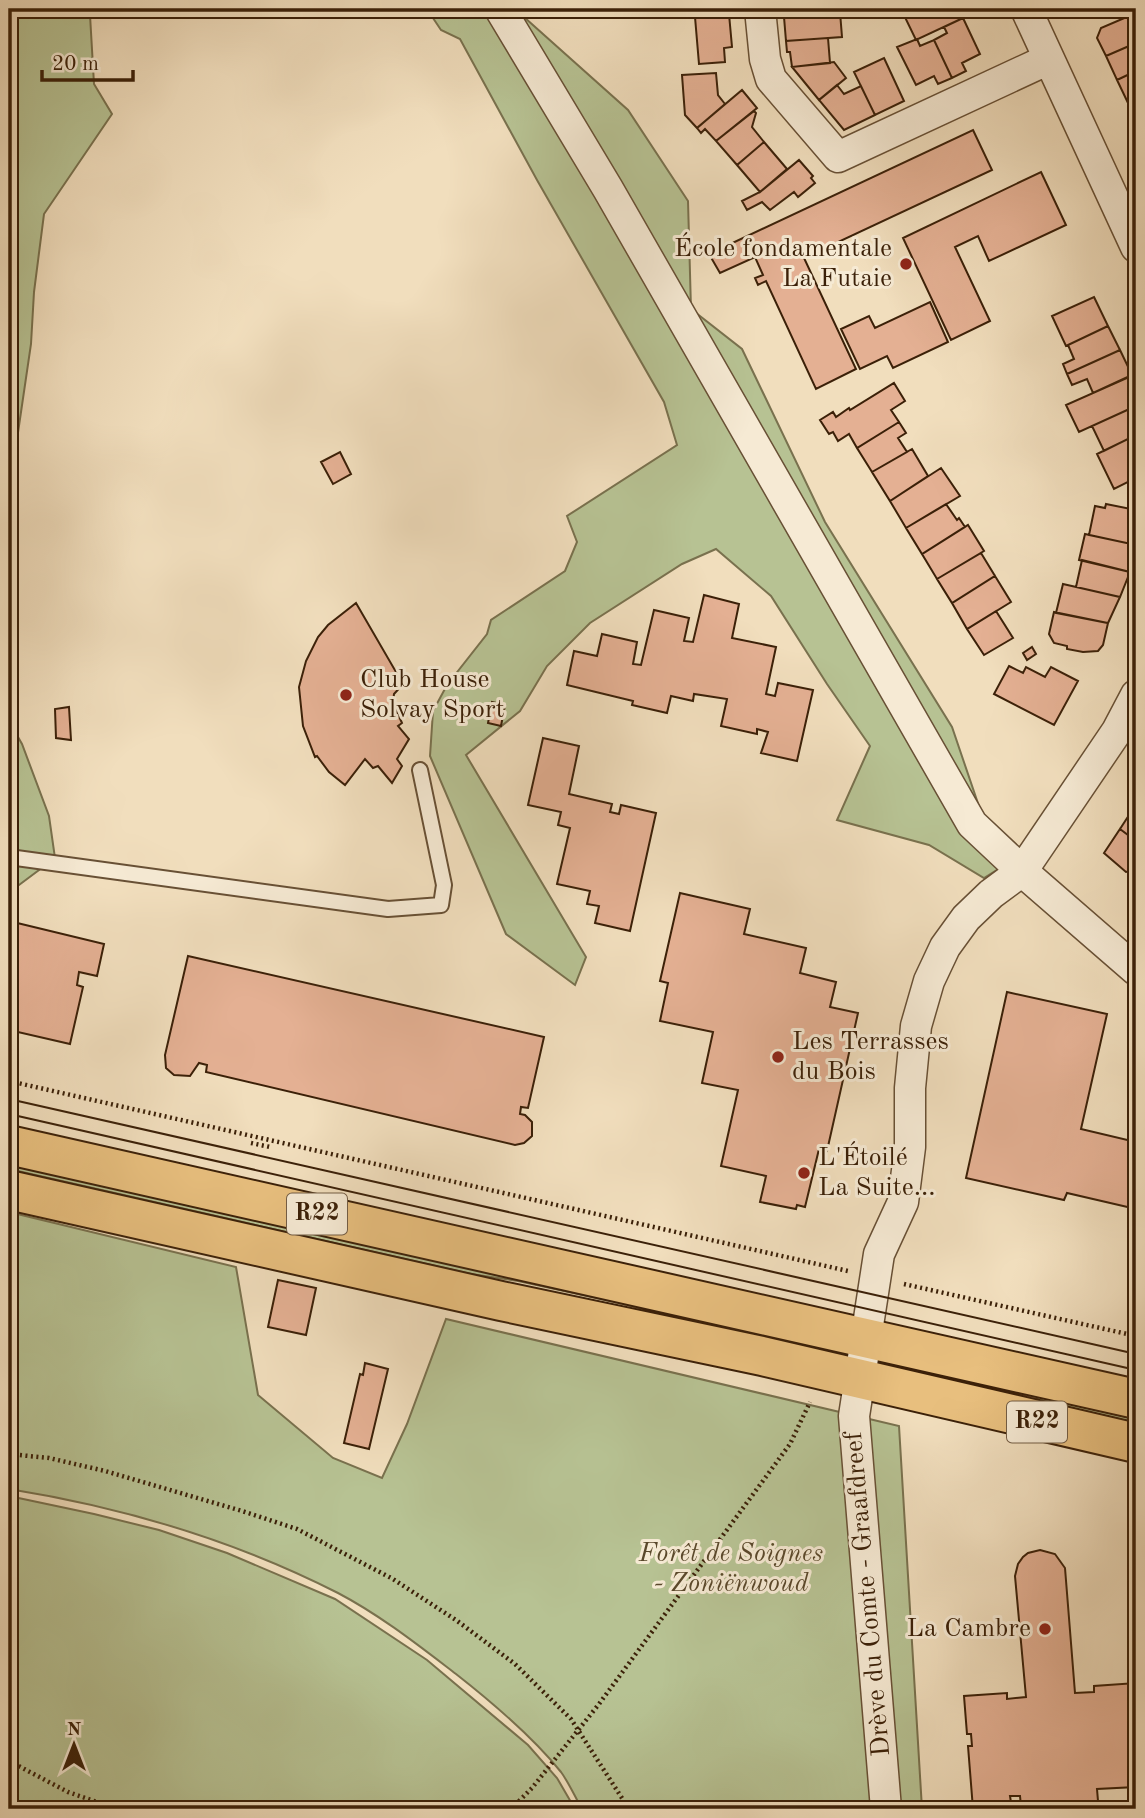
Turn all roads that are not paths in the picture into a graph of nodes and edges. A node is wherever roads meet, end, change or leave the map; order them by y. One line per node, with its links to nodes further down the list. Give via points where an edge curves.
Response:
1 (500, 9): 10 (street, via 972,824)
2 (760, 9): 4 (street, via 771,79 838,157)
3 (1026, 9): 4 (street)
4 (1049, 60): 5 (street)
5 (1136, 247)
6 (1136, 695): 7 (street, Drève du Comte - Graafdreef)
7 (1127, 736): 10 (street, Drève du Comte - Graafdreef)
8 (419, 770): 9 (lane, via 444,885 441,905 388,909)
9 (9, 857)
10 (1022, 871): 11 (street); 14 (street, Drève du Comte - Graafdreef, via 966,918 929,981 916,1026 904,1202 879,1254)
11 (1136, 970)
12 (9, 1145): 14 (main road, R22)
13 (9, 1190): 15 (main road, R22)
14 (865, 1338): 15 (street, Drève du Comte - Graafdreef); 16 (main road, R22)
15 (859, 1379): 17 (main road, R22); 18 (street, Drève du Comte - Graafdreef, via 854,1416)
16 (1136, 1399)
17 (1136, 1443)
18 (886, 1809)

